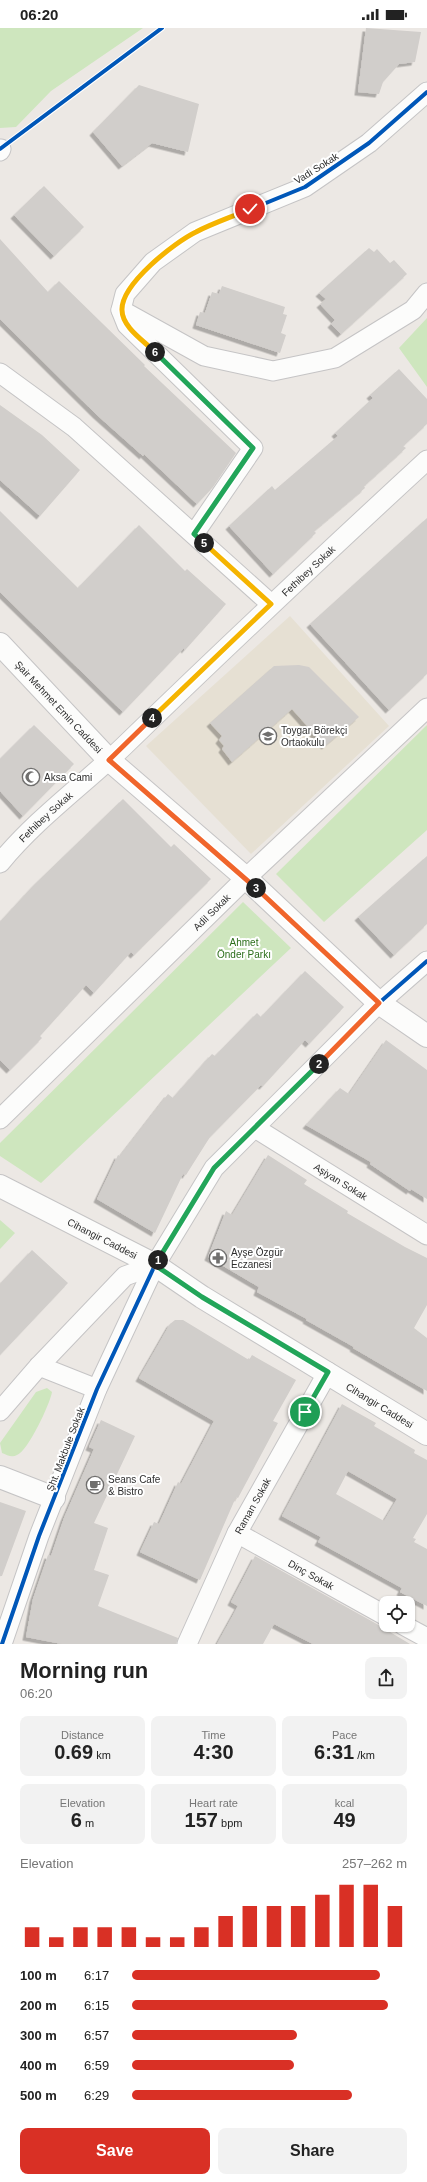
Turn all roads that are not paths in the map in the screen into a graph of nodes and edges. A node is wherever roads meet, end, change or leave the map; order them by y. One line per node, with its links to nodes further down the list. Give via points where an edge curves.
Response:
1 (427, 92): 3 (street, Vadi Sokak, via 369,143 305,186 195,232 153,262 125,294)
2 (427, 293): 3 (street, via 413,310 335,358 273,371 204,356)
3 (122, 310): 6 (street, via 127,325 253,448)
4 (0, 373): 6 (street, via 74,427)
5 (427, 460): 7 (street, Fethibey Sokak)
6 (194, 534): 7 (street)
7 (271, 604): 10 (street, Fethibey Sokak)
8 (0, 644): 10 (street, Şair Mehmet Emin Caddesi)
9 (427, 708): 12 (street, Adil Sokak)
10 (109, 760): 11 (street, Fethibey Sokak, via 50,810); 12 (street, Şair Mehmet Emin Caddesi)
11 (2, 856)
12 (246, 878): 14 (street, Şair Mehmet Emin Caddesi); 16 (street, Adil Sokak)
13 (427, 961): 14 (street, Şht. Makbule Sokak)
14 (379, 1003): 15 (street, Şair Mehmet Emin Caddesi); 17 (street, Şht. Makbule Sokak)
15 (427, 1036)
16 (0, 1119)
17 (255, 1128): 19 (street, Aşiyan Sokak); 20 (street, Şht. Makbule Sokak, via 214,1168)
18 (0, 1186): 20 (street, Cihangir Caddesi)
19 (427, 1235)
20 (155, 1265): 21 (street, via 124,1276); 22 (street, Cihangir Caddesi, via 202,1297); 23 (street, Şht. Makbule Sokak)
21 (39, 1366): 23 (street); 24 (street)
22 (328, 1372): 25 (street, Cihangir Caddesi); 28 (street, Raman Sokak)
23 (97, 1389): 27 (street, Şht. Makbule Sokak)
24 (0, 1411)
25 (427, 1434)
26 (0, 1476): 27 (street)
27 (54, 1498): 32 (street, Şht. Makbule Sokak)
28 (237, 1533): 29 (street, Dinç Sokak); 33 (street, Raman Sokak)
29 (379, 1612)
30 (415, 1632): 31 (street)
31 (427, 1638)
32 (2, 1644)
33 (187, 1644)

